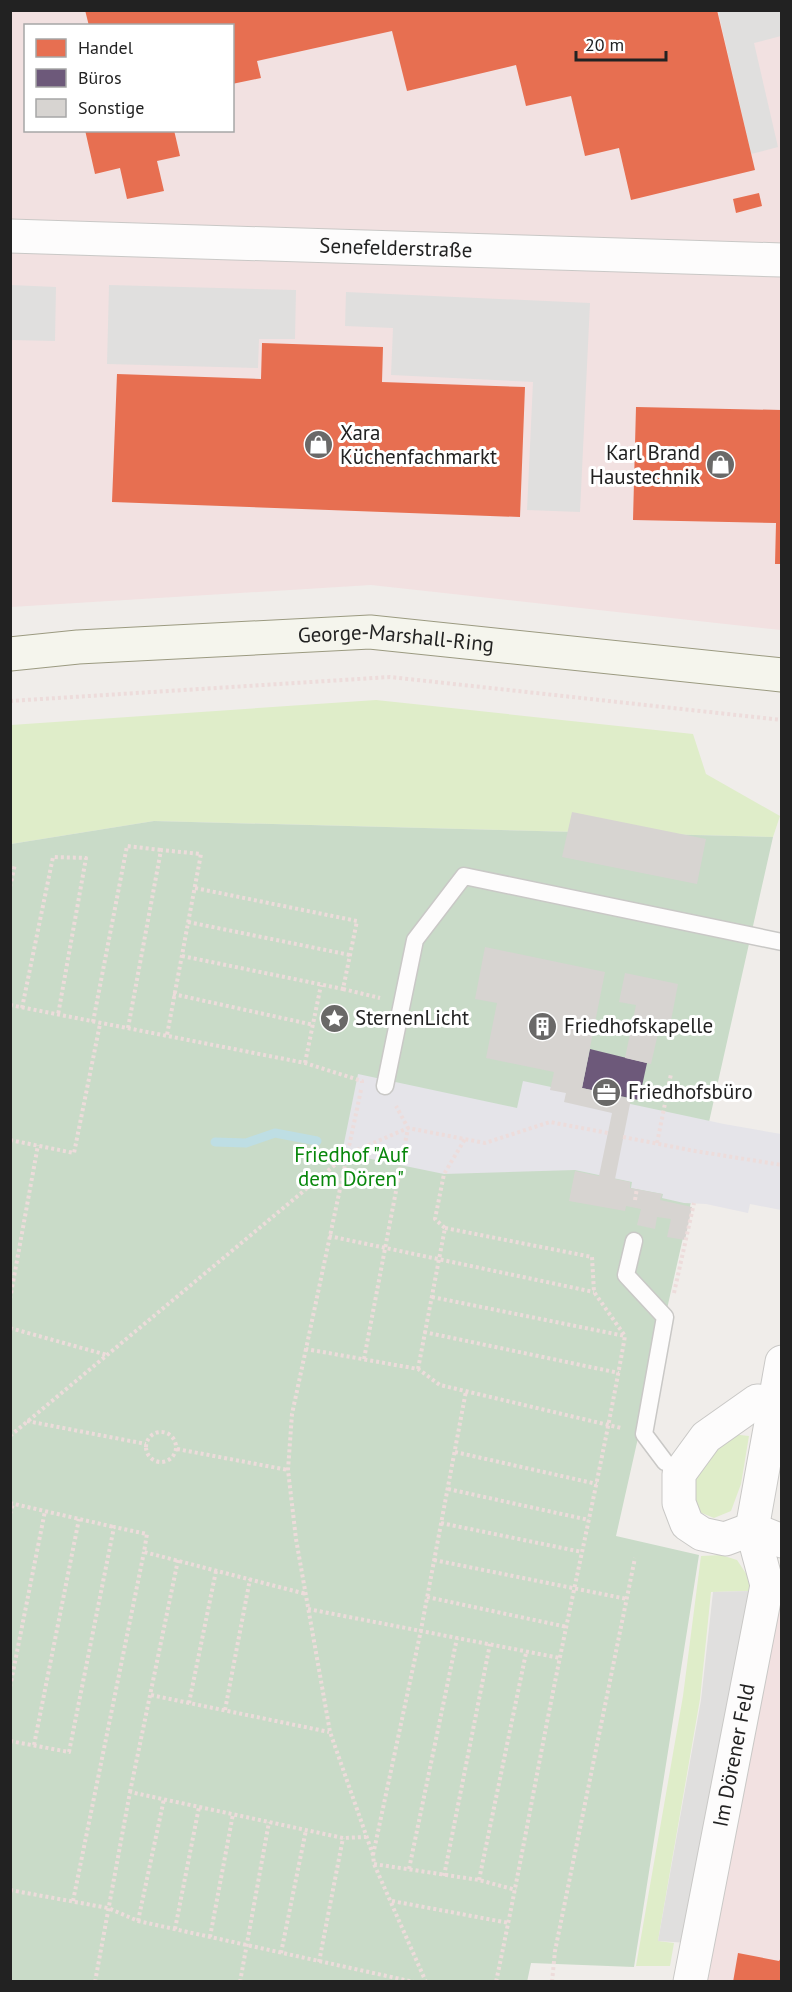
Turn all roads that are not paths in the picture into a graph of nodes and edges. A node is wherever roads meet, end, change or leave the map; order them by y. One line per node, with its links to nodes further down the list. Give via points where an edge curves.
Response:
1 (10, 236): 2 (street, Senefelderstraße)
2 (782, 260)
3 (10, 654): 4 (main road, George-Marshall-Ring, via 78,646 370,632)
4 (782, 675)
5 (782, 942): 6 (lane, via 464,876 415,940)
6 (385, 1086)
7 (634, 1241): 10 (lane, via 626,1275 665,1317 644,1434)
8 (782, 1362): 9 (street, Im Dörener Feld)
9 (774, 1403): 11 (street, Im Dörener Feld); 11 (street, via 757,1401 706,1437 679,1474 679,1503 687,1524 702,1534 725,1539)
10 (665, 1462)
11 (767, 1535): 12 (street, Im Dörener Feld, via 767,1585)
12 (690, 1982)

